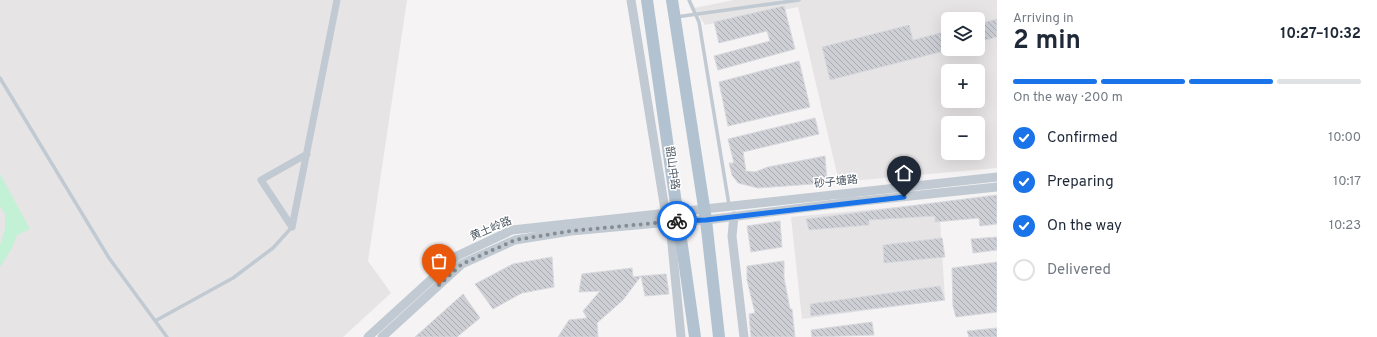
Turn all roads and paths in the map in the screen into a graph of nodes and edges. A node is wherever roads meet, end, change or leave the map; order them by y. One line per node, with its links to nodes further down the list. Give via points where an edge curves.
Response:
1 (336, 0): 10 (street)
2 (631, 0): 15 (street)
3 (647, 0): 15 (main road, 韶山中路)
4 (672, 0): 8 (main road)
5 (689, 0): 7 (lane)
6 (799, 0): 7 (lane)
7 (695, 15): 8 (lane); 13 (lane, via 699,22)
8 (675, 17): 14 (main road)
9 (0, 78): 18 (lane, via 109,258)
10 (307, 154): 17 (street); 17 (street, via 262,180)
11 (997, 177): 13 (street, 砂子塘路)
12 (997, 187): 16 (street, 砂子塘路)
13 (729, 206): 14 (street, 砂子塘路)
14 (704, 214): 15 (street, 砂子塘路); 16 (street, 砂子塘路); 24 (main road)
15 (673, 216): 20 (street, 黄土岭路, via 512,230 457,256); 21 (street, 黄土岭路, via 515,240 462,264); 22 (street, via 671,234); 23 (main road, 韶山中路)
16 (734, 216): 25 (street, via 732,236)
17 (292, 227): 18 (lane, via 273,248 233,278)
18 (155, 321): 19 (lane)
19 (167, 337)
20 (368, 337)
21 (382, 337)
22 (681, 337)
23 (695, 337)
24 (719, 337)
25 (744, 337)

